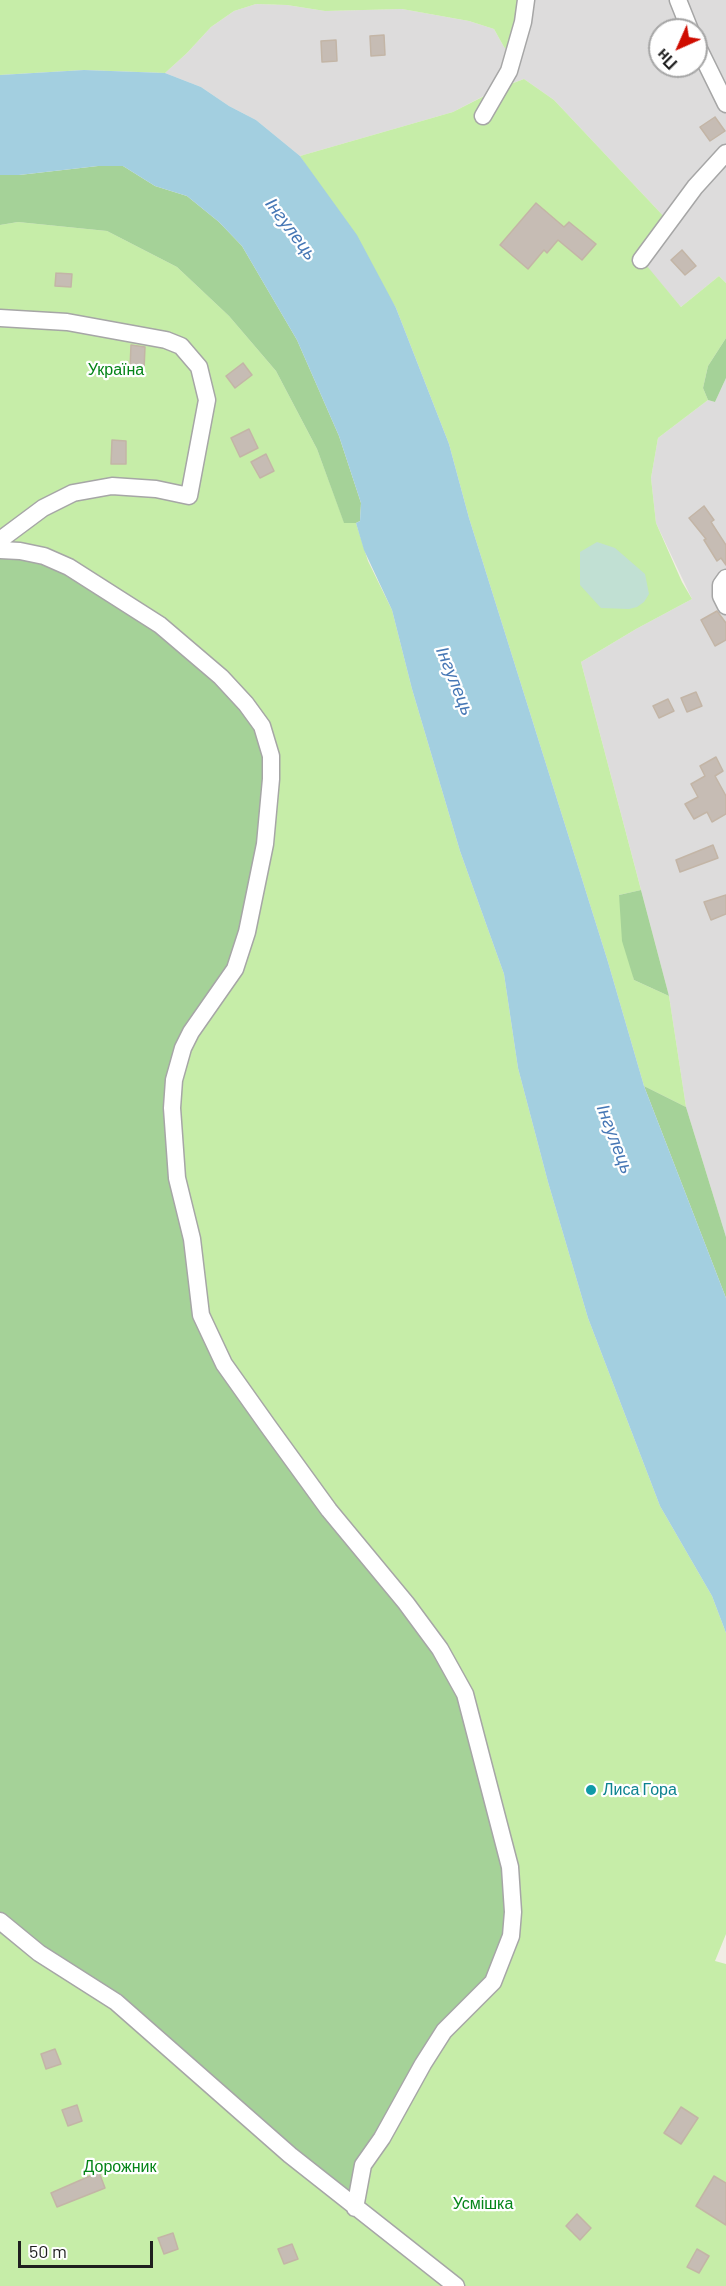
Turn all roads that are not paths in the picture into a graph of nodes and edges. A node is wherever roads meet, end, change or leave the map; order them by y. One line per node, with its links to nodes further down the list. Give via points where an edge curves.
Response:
1 (526, 0): 6 (street, via 509,71)
2 (678, 0): 3 (street)
3 (685, 18)
4 (708, 67): 5 (street)
5 (726, 104)
6 (483, 116)
7 (726, 153): 8 (street, via 695,186)
8 (641, 260)
9 (0, 318): 10 (street, via 67,322 166,340 181,346 199,367 207,400 189,496 112,486 73,493 43,508)
10 (0, 540)
11 (0, 550): 15 (street, via 44,556 160,625 221,677 262,726 271,756 271,778 265,844 248,932 235,969 190,1032 174,1080 177,1178 192,1239 201,1315 224,1364 268,1426 440,1649 465,1694 510,1867 511,1936 492,1982 444,2031 423,2064 363,2165)
12 (726, 578): 13 (street, via 720,596)
13 (726, 606)
14 (0, 1921): 15 (street, via 39,1953 116,2002)
15 (355, 2208): 16 (street)
16 (456, 2286)

